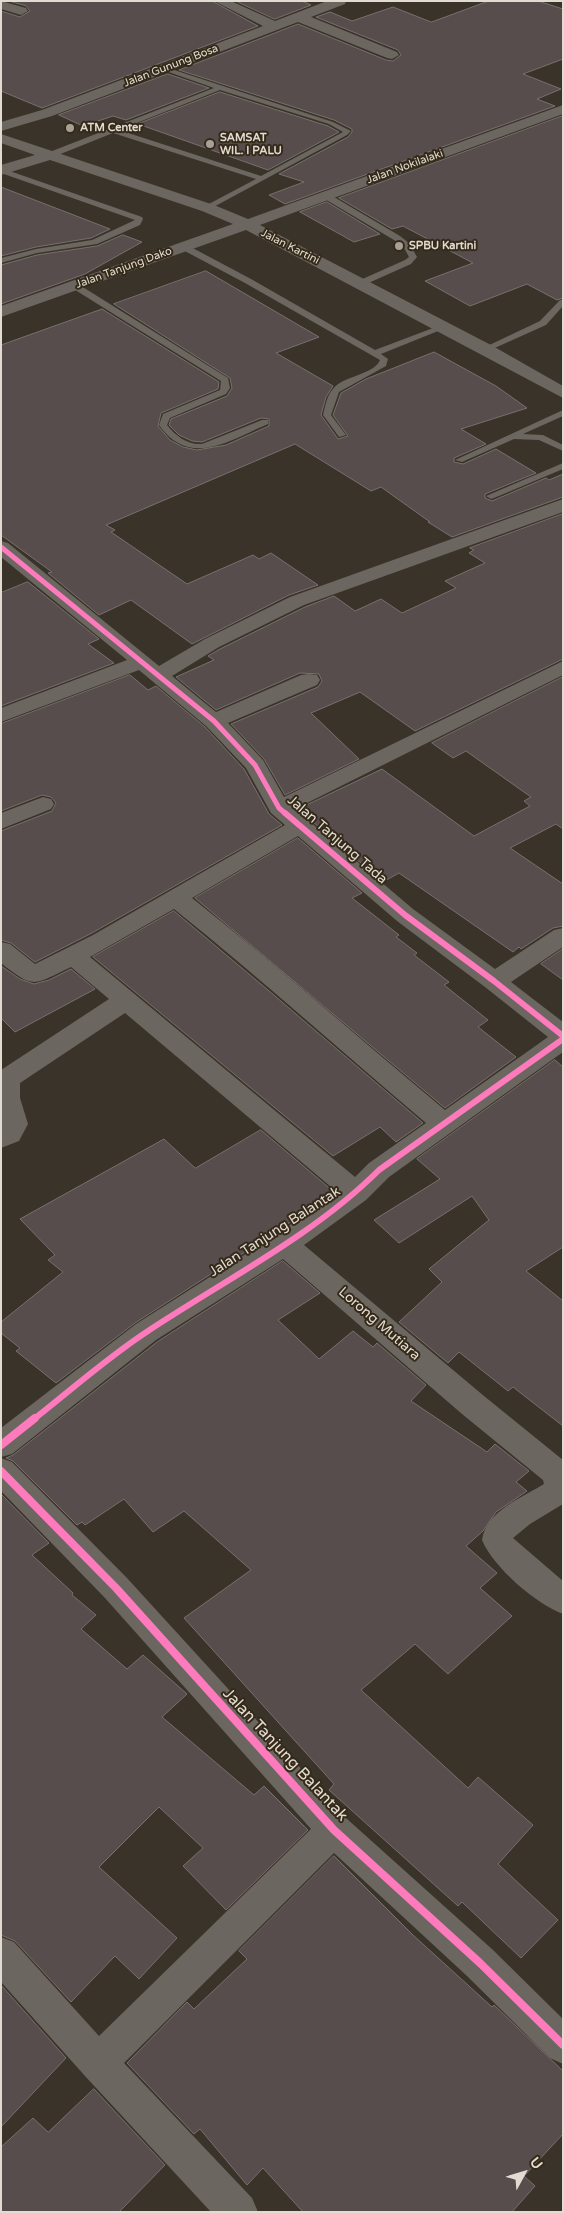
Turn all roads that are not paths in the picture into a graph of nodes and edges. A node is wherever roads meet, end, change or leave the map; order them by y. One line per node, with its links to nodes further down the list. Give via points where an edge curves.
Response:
1 (220, 1): 6 (street)
2 (340, 1): 5 (street, Jalan Gunung Bosa)
3 (1, 4): 4 (street)
4 (21, 11)
5 (299, 17): 6 (street, Jalan Gunung Bosa); 7 (street)
6 (275, 26): 8 (street, Jalan Gunung Bosa)
7 (392, 55)
8 (165, 69): 9 (lane); 11 (street, Jalan Gunung Bosa, via 47,114)
9 (220, 88): 12 (lane); 16 (lane, via 347,130)
10 (563, 109): 17 (street, Jalan Nokilalaki)
11 (1, 127)
12 (112, 130): 14 (lane); 16 (lane)
13 (1, 138): 14 (street, Jalan Kartini)
14 (50, 155): 15 (street); 18 (street, Jalan Kartini)
15 (1, 170): 21 (lane, via 139,219 137,223 94,242 36,251)
16 (262, 179): 18 (lane)
17 (326, 196): 19 (street, Jalan Nokilalaki); 22 (lane, via 397,238 411,250 413,257 408,262)
18 (208, 208): 19 (street, Jalan Kartini)
19 (248, 224): 20 (street, Jalan Tanjung Dako); 22 (street, Jalan Kartini)
20 (184, 247): 23 (street, Jalan Tanjung Dako); 28 (lane)
21 (1, 261)
22 (361, 283): 26 (street, Jalan Kartini)
23 (75, 286): 25 (street, Jalan Tanjung Dako); 31 (lane, via 225,380 223,392 166,416 163,425 185,444 205,446)
24 (563, 302): 27 (lane, via 542,323)
25 (1, 312)
26 (444, 327): 27 (street, Jalan Kartini); 28 (lane)
27 (485, 349): 29 (street, Jalan Kartini)
28 (375, 353): 32 (lane, via 384,359 383,364 335,391 327,415)
29 (563, 393)
30 (563, 413): 33 (lane)
31 (265, 422)
32 (342, 435)
33 (512, 437): 34 (lane, via 540,437); 35 (lane)
34 (563, 448)
35 (459, 460)
36 (563, 466): 37 (lane)
37 (491, 496)
38 (563, 505): 41 (street, via 297,602)
39 (1, 547): 41 (street, Jalan Tanjung Tada)
40 (563, 667): 46 (street)
41 (149, 669): 43 (street); 44 (street, Jalan Tanjung Tada)
42 (309, 680): 44 (street)
43 (1, 716)
44 (214, 721): 46 (street, Jalan Tanjung Tada, via 255,765)
45 (43, 804): 47 (street)
46 (279, 808): 48 (street, Jalan Tanjung Tada)
47 (1, 822)
48 (300, 826): 49 (street, via 239,858); 53 (street, Jalan Tanjung Tada, via 405,915)
49 (176, 898): 52 (street); 56 (street, via 258,963)
50 (563, 936): 53 (street)
51 (1, 950): 52 (street, via 31,974)
52 (72, 956): 54 (street)
53 (494, 980): 55 (street, Jalan Tanjung Tada)
54 (126, 1000): 57 (street, via 7,1079 7,1098 15,1124 10,1134); 58 (street)
55 (563, 1038): 56 (street, Jalan Tanjung Balantak)
56 (443, 1123): 58 (street, Jalan Tanjung Balantak, via 379,1170)
57 (1, 1138)
58 (356, 1193): 59 (street, Jalan Tanjung Balantak)
59 (284, 1244): 60 (street, Jalan Tanjung Balantak, via 146,1332); 62 (street, Lorong Mutiara, via 554,1471 560,1484 558,1491 501,1530 497,1538 506,1552)
60 (1, 1445)
61 (1, 1471): 63 (street, Jalan Tanjung Balantak, via 116,1588)
62 (563, 1600)
63 (334, 1830): 65 (street, Jalan Tanjung Balantak, via 480,1963); 66 (street)
64 (1, 1955): 66 (street)
65 (563, 2045)
66 (98, 2063): 67 (street)
67 (238, 2212)

